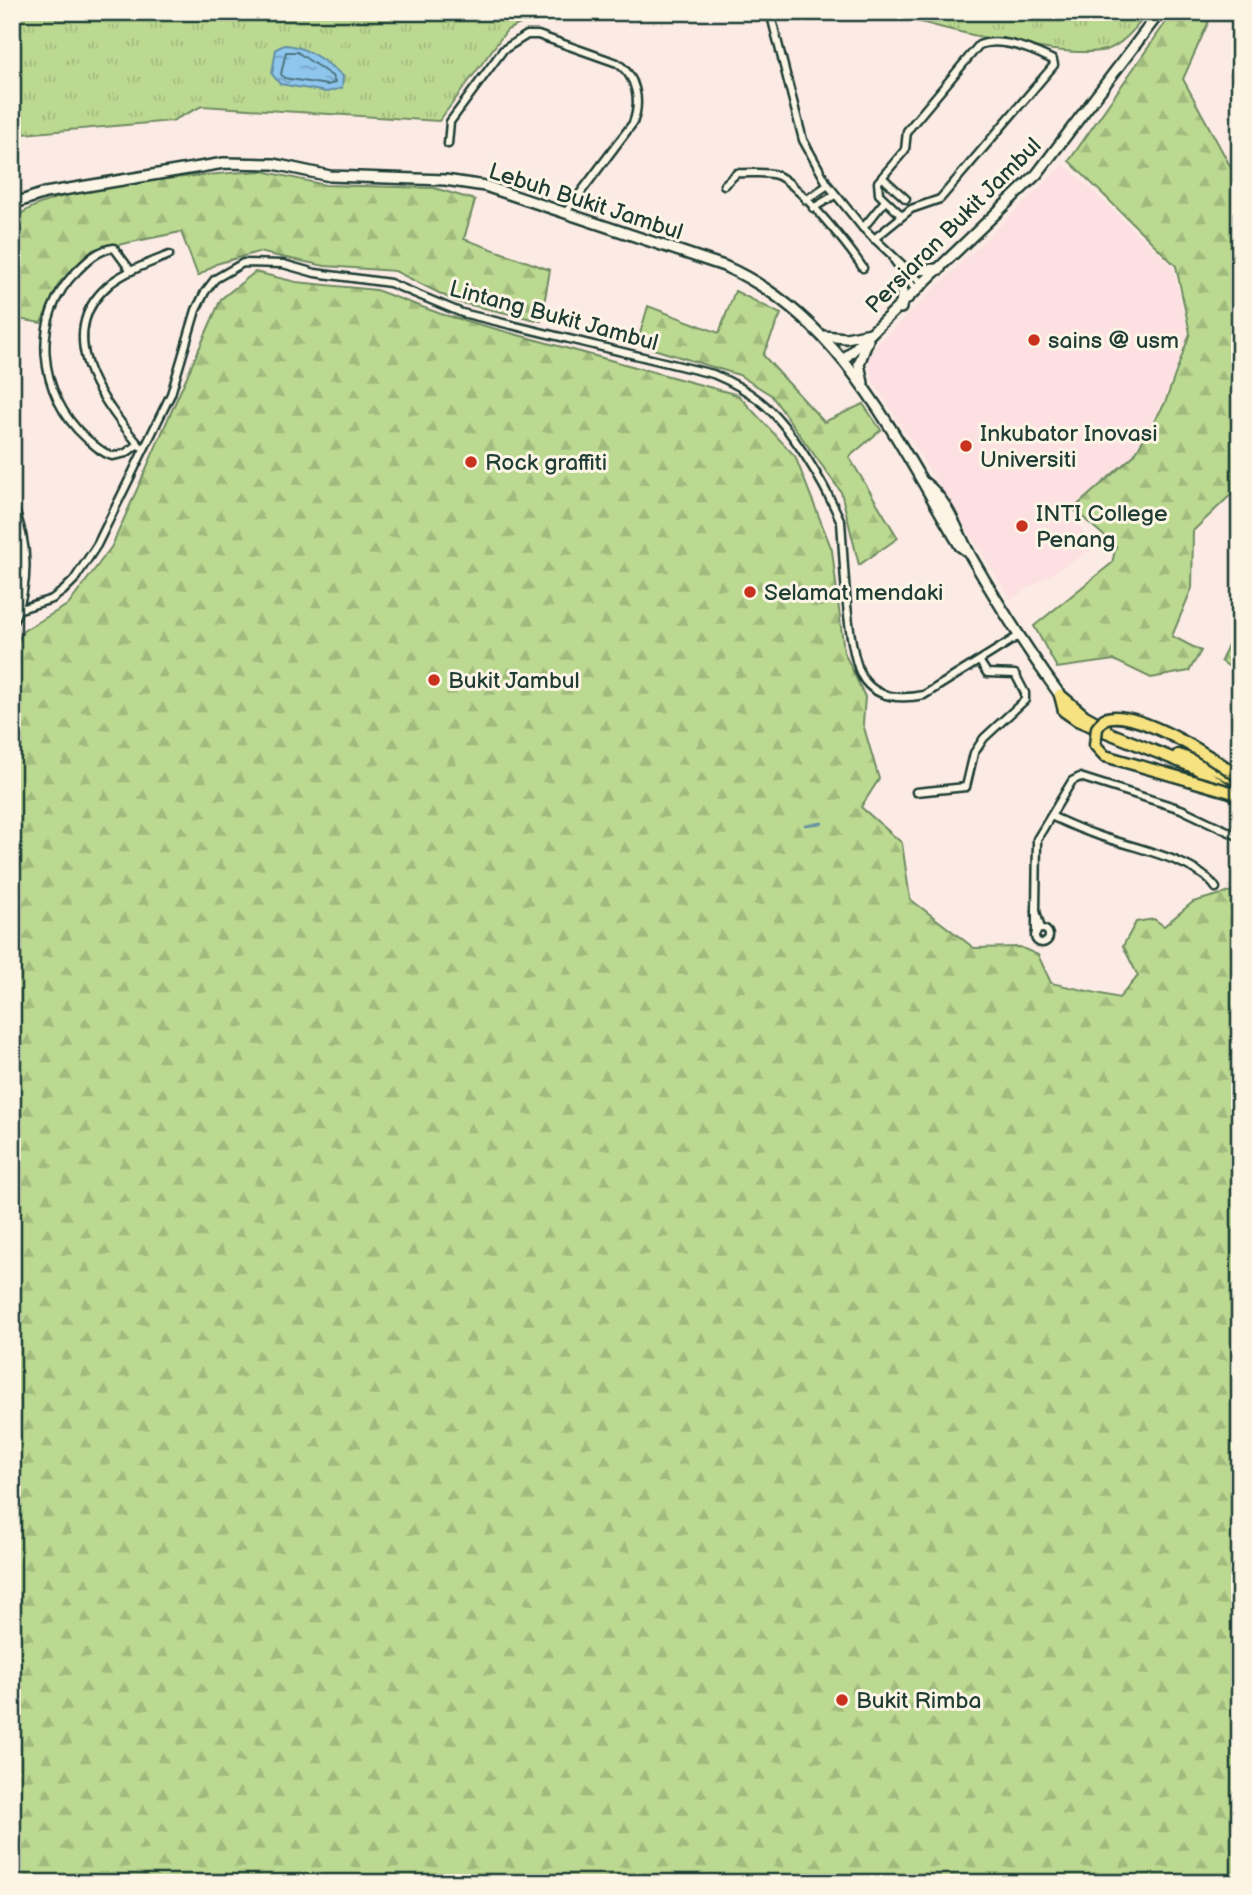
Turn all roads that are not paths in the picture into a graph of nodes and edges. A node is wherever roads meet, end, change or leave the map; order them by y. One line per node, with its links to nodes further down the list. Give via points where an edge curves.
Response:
1 (770, 12): 6 (street, via 803,140)
2 (1160, 12): 19 (main road, Persiaran Bukit Jambul, via 1037,174)
3 (448, 144): 13 (street, via 450,122 503,50 527,35 617,63 631,78 637,113)
4 (883, 178): 8 (street); 10 (street, via 878,182 879,194); 14 (street, via 905,150 906,131 979,45 993,42 1033,50 1053,60 1054,65 940,199)
5 (724, 186): 9 (street, via 737,173 775,174)
6 (828, 186): 7 (street); 9 (street)
7 (835, 195): 12 (street); 15 (street)
8 (906, 199)
9 (806, 200): 12 (street)
10 (885, 201): 14 (street); 15 (street)
11 (12, 204): 13 (main road, Lebuh Bukit Jambul, via 46,193 156,173 252,162 330,176 464,182)
12 (813, 208): 18 (street)
13 (566, 212): 25 (main road, Lebuh Bukit Jambul, via 755,280)
14 (901, 215): 16 (street)
15 (863, 228): 16 (street)
16 (874, 239): 21 (street)
17 (169, 255): 20 (street)
18 (863, 268)
19 (940, 269): 21 (main road); 22 (main road, Persiaran Bukit Jambul)
20 (131, 271): 28 (street, via 97,298 86,321 82,351 92,379); 28 (street, via 114,248 95,254 71,276 46,327 45,362 54,395 66,416 93,445 112,456)
21 (906, 273): 22 (street); 23 (main road)
22 (921, 288): 23 (main road, Persiaran Bukit Jambul)
23 (901, 308): 24 (main road, Persiaran Bukit Jambul)
24 (872, 333): 25 (main road); 26 (main road, Persiaran Bukit Jambul); 27 (main road, via 859,364)
25 (823, 336): 26 (main road, Lebuh Bukit Jambul)
26 (843, 360): 27 (main road, Lebuh Bukit Jambul)
27 (865, 389): 33 (main road, Lebuh Bukit Jambul, via 925,483 942,501)
28 (138, 444): 29 (street)
29 (144, 450): 31 (street, Lintang Bukit Jambul, via 97,545 74,580 52,599); 34 (street, Lintang Bukit Jambul, via 171,394 196,310 215,279 228,269 262,262 390,283 462,313 713,374 739,386 776,418 841,522 852,638 865,682 884,695 917,696)
30 (12, 507): 31 (main road, via 25,562)
31 (17, 610): 32 (main road)
32 (12, 621)
33 (1017, 637): 34 (street, Lintang Bukit Jambul); 35 (main road, Lebuh Bukit Jambul)
34 (980, 662): 37 (street, via 987,673 1015,674 1025,700 974,752 966,787)
35 (1060, 695): 36 (main road, Lebuh Bukit Jambul, via 1102,726); 38 (main road, Lebuh Bukit Jambul, via 1064,711 1077,720 1196,768)
36 (1240, 780): 38 (main road, bridge, via 1215,759 1122,715 1104,719 1097,728 1096,745 1105,756)
37 (916, 792)
38 (1237, 796)
39 (1051, 816): 40 (street, via 1072,781 1092,778 1181,809); 41 (street, via 1171,860); 42 (street, via 1036,845)
40 (1240, 837)
41 (1216, 888)
42 (1038, 931)

